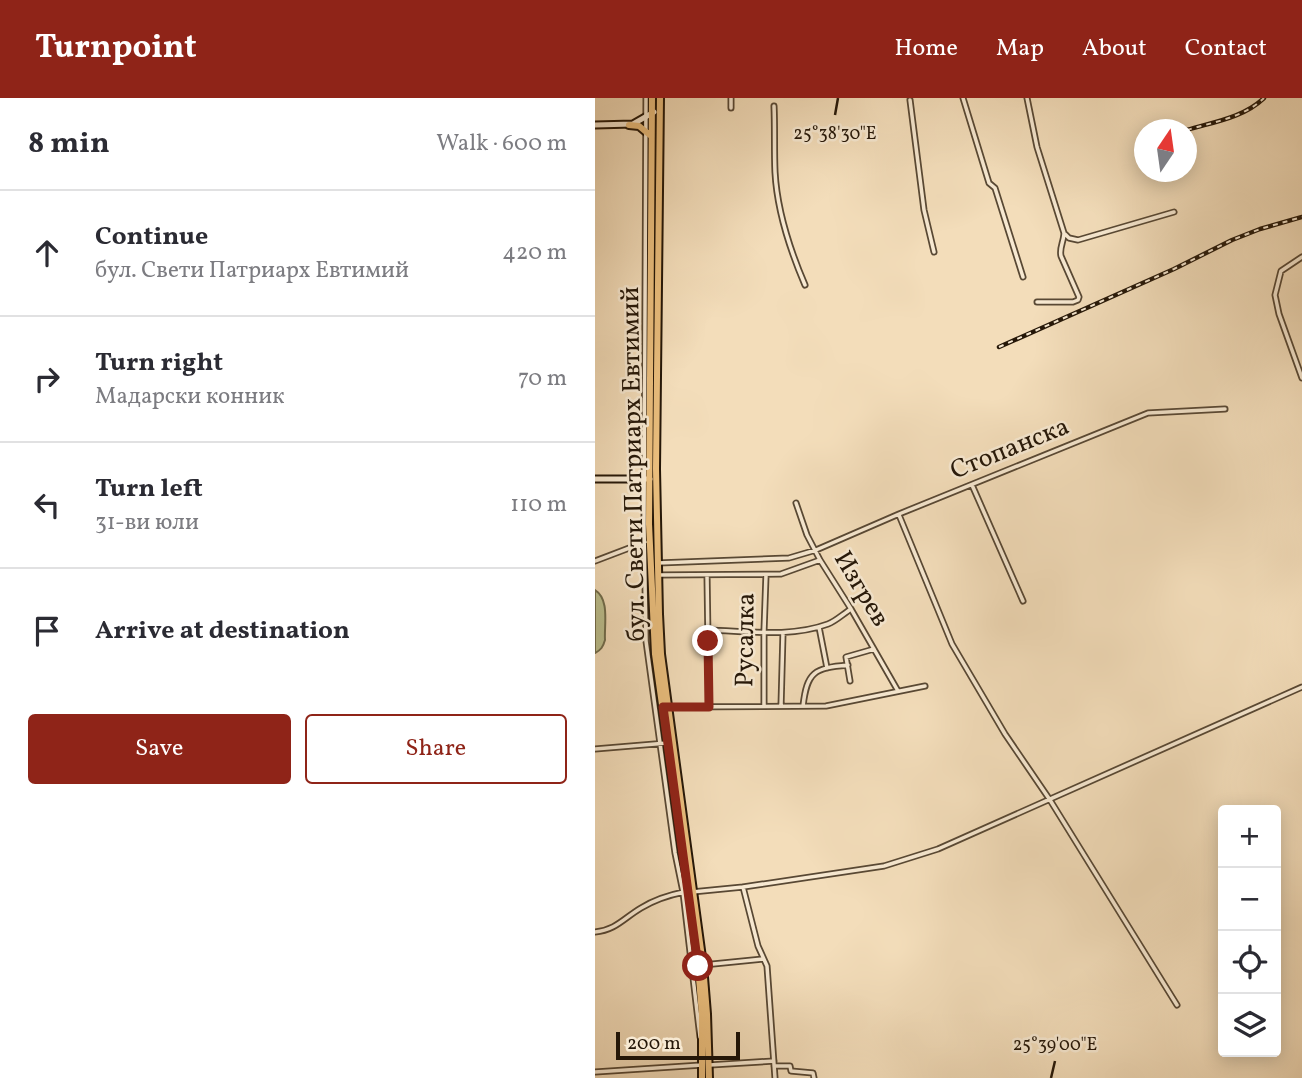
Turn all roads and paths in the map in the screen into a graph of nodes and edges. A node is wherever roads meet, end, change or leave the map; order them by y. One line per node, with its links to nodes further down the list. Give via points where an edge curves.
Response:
1 (646, 98): 10 (street)
2 (652, 98): 10 (main road, бул. Свети Патриарх Евтимий)
3 (660, 98): 10 (main road, бул. Свети Патриарх Евтимий)
4 (731, 98): 9 (street)
5 (963, 98): 19 (street)
6 (1027, 98): 16 (street)
7 (910, 100): 17 (street)
8 (775, 106): 20 (street, via 778,196)
9 (731, 108)
10 (653, 113): 12 (street); 13 (street); 14 (main road, бул. Свети Патриарх Евтимий); 24 (main road, бул. Свети Патриарх Евтимий)
11 (595, 125): 12 (street)
12 (629, 125): 13 (main road)
13 (646, 130): 14 (main road); 26 (street)
14 (652, 137): 26 (main road, бул. Свети Патриарх Евтимий)
15 (1174, 212): 16 (street, via 1077,240)
16 (1064, 233): 21 (street, via 1061,256 1078,300)
17 (934, 252)
18 (1302, 257): 22 (street, via 1281,271 1275,295)
19 (1023, 276)
20 (805, 285)
21 (1037, 302)
22 (1302, 378)
23 (1225, 409): 27 (street, Стопанска, via 1148,414)
24 (656, 469): 26 (main road); 28 (main road, бул. Свети Патриарх Евтимий)
25 (595, 479): 26 (street)
26 (647, 479): 28 (main road); 31 (main road, бул. Свети Патриарх Евтимий)
27 (972, 485): 30 (street, Стопанска); 39 (street)
28 (656, 492): 35 (main road, бул. Свети Патриарх Евтимий)
29 (796, 503): 32 (street, Изгрев)
30 (899, 514): 32 (street, Стопанска); 59 (street, via 952,644)
31 (647, 540): 34 (street); 55 (main road, бул. Свети Патриарх Евтимий, via 655,654); 57 (street, via 646,641)
32 (815, 550): 33 (street, Изгрев); 35 (street, Стопанска, via 789,558)
33 (820, 560): 38 (street); 40 (street, Изгрев)
34 (595, 561)
35 (658, 563): 36 (main road, бул. Свети Патриарх Евтимий)
36 (658, 575): 37 (street); 55 (main road, бул. Свети Патриарх Евтимий)
37 (708, 575): 38 (street); 42 (street)
38 (766, 575): 43 (street, Русалка)
39 (1023, 601)
40 (851, 609): 41 (street); 45 (street, Изгрев)
41 (818, 627): 44 (street); 47 (street)
42 (708, 630): 43 (street); 56 (street)
43 (764, 631): 44 (street); 52 (street, Русалка)
44 (783, 633): 53 (street)
45 (874, 649): 46 (street, via 846,657); 51 (street, Изгрев)
46 (848, 665): 47 (street); 48 (street)
47 (827, 668): 54 (street, via 810,678)
48 (850, 681)
49 (925, 686): 51 (street)
50 (1302, 687): 59 (street)
51 (898, 691): 54 (street, via 826,706)
52 (764, 706): 53 (street); 56 (street)
53 (781, 706): 54 (street)
54 (803, 706)
55 (666, 707): 56 (street); 57 (main road, бул. Свети Патриарх Евтимий); 61 (main road, бул. Свети Патриарх Евтимий)
56 (709, 707)
57 (664, 744): 58 (street); 61 (main road, бул. Свети Патриарх Евтимий)
58 (595, 749)
59 (1050, 800): 60 (street, via 959,841 884,866); 65 (street)
60 (743, 887): 61 (street); 63 (street)
61 (688, 892): 62 (street, via 668,896 638,909 619,925); 64 (main road, бул. Свети Патриарх Евтимий); 67 (main road, бул. Свети Патриарх Евтимий)
62 (595, 932)
63 (763, 959): 64 (street); 66 (street)
64 (703, 965): 67 (main road, бул. Свети Патриарх Евтимий)
65 (1177, 1004)
66 (774, 1063): 67 (street); 73 (street); 74 (street, via 790,1066 791,1071 813,1073)
67 (705, 1065): 68 (street); 71 (main road, бул. Свети Патриарх Евтимий); 72 (main road, бул. Свети Патриарх Евтимий)
68 (617, 1071): 69 (street); 70 (street)
69 (595, 1072)
70 (618, 1078)
71 (702, 1078)
72 (709, 1078)
73 (775, 1078)
74 (814, 1078)

